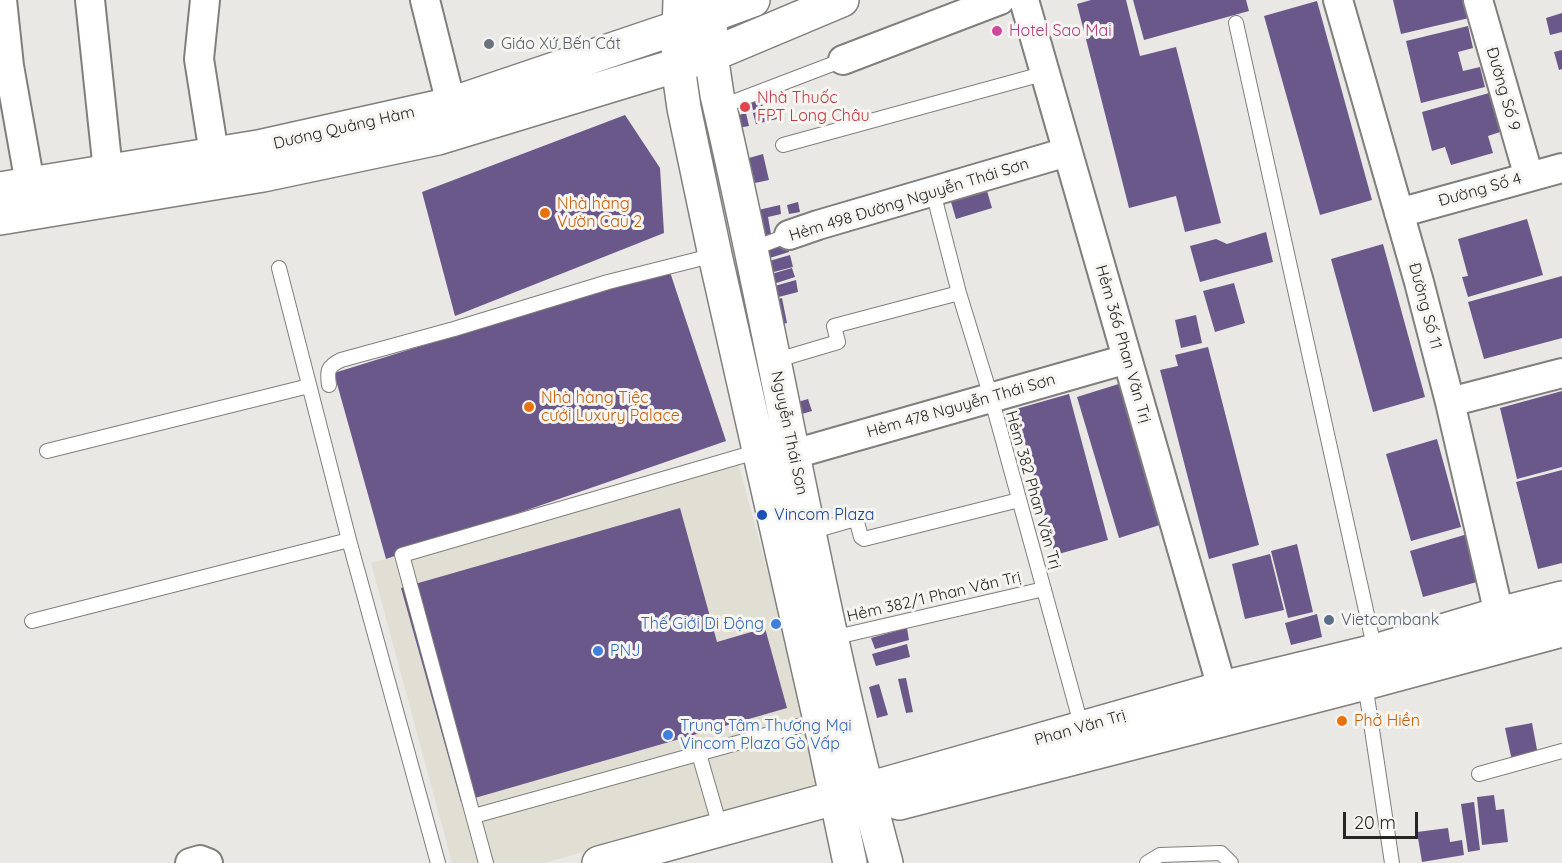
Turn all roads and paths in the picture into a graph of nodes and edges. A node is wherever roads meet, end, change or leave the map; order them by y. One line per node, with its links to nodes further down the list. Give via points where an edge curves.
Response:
1 (2, 0): 17 (street)
2 (90, 0): 25 (street)
3 (205, 0): 23 (street, via 199,59)
4 (425, 0): 19 (street)
5 (753, 0): 11 (main road)
6 (842, 0): 14 (main road)
7 (1000, 0): 15 (street)
8 (1024, 0): 18 (street, Hẻm 366 Phan Văn Trị)
9 (1338, 0): 29 (street, Đường Số 11)
10 (1478, 0): 26 (street, Đường Số 9)
11 (710, 8): 12 (main road, Dương Quảng Hàm); 14 (main road, Nguyễn Thái Sơn)
12 (679, 14): 16 (main road, Nguyễn Thái Sơn); 19 (main road, Dương Quảng Hàm)
13 (1236, 23): 56 (lane)
14 (711, 55): 16 (main road, Dương Quảng Hàm); 20 (main road, Nguyễn Thái Sơn)
15 (843, 60): 20 (lane)
16 (678, 66): 30 (main road, Dương Quảng Hàm, via 438,138 263,175); 33 (main road, Nguyễn Thái Sơn)
17 (4, 67): 27 (street)
18 (1046, 73): 21 (lane); 22 (street, Hẻm 366 Phan Văn Trị)
19 (451, 104): 23 (main road, Dương Quảng Hàm)
20 (720, 107): 32 (main road, Nguyễn Thái Sơn)
21 (783, 145)
22 (1067, 153): 28 (street, Hẻm 498 Đường Nguyễn Thái Sơn); 36 (street, Hẻm 366 Phan Văn Trị)
23 (214, 154): 25 (main road, Dương Quảng Hàm)
24 (1562, 168): 26 (street, Đường Số 4)
25 (108, 171): 27 (main road, Dương Quảng Hàm)
26 (1529, 177): 29 (street, Đường Số 4)
27 (15, 186)
28 (933, 192): 31 (street, Hẻm 498 Đường Nguyễn Thái Sơn); 35 (lane, Hẻm 382 Phan Văn Trị)
29 (1399, 213): 42 (street, Đường Số 11)
30 (0, 218)
31 (789, 235): 32 (lane, Hẻm 498 Đường Nguyễn Thái Sơn)
32 (751, 250): 37 (main road, Nguyễn Thái Sơn)
33 (715, 255): 40 (lane, via 349,358 330,366); 44 (main road, Nguyễn Thái Sơn)
34 (279, 268): 39 (lane)
35 (959, 293): 37 (lane, via 834,326 838,342); 41 (lane, Hẻm 382 Phan Văn Trị)
36 (1127, 358): 41 (street, Hẻm 478 Nguyễn Thái Sơn); 58 (street, Hẻm 366 Phan Văn Trị)
37 (774, 360): 45 (main road, Nguyễn Thái Sơn)
38 (1562, 373): 42 (street)
39 (309, 386): 43 (lane); 48 (lane)
40 (329, 386)
41 (990, 398): 45 (street, Hẻm 478 Nguyễn Thái Sơn); 46 (lane, Hẻm 382 Phan Văn Trị)
42 (1450, 402): 51 (street, Đường Số 11)
43 (47, 451)
44 (759, 451): 59 (main road, Nguyễn Thái Sơn); 65 (lane, via 402,555)
45 (794, 454): 47 (main road, Nguyễn Thái Sơn)
46 (1019, 500): 47 (lane, via 864,539 857,522 852,520); 49 (lane, Hẻm 382 Phan Văn Trị)
47 (810, 532): 54 (main road, Nguyễn Thái Sơn)
48 (349, 540): 52 (lane); 69 (lane)
49 (1044, 589): 54 (lane, Hẻm 382/1 Phan Văn Trị); 60 (lane, Hẻm 382 Phan Văn Trị)
50 (1562, 598): 51 (main road, Phan Văn Trị)
51 (1499, 614): 55 (main road); 56 (main road, Phan Văn Trị)
52 (32, 621)
53 (1562, 630): 55 (main road, Phan Văn Trị)
54 (832, 638): 64 (main road, Nguyễn Thái Sơn)
55 (1503, 646): 57 (main road, Phan Văn Trị)
56 (1374, 651): 57 (main road); 58 (main road, Phan Văn Trị)
57 (1365, 683): 64 (main road, Phan Văn Trị, via 991,779); 77 (lane)
58 (1222, 688): 60 (main road, Phan Văn Trị)
59 (820, 720): 62 (lane); 64 (main road, Nguyễn Thái Sơn)
60 (1082, 728): 64 (main road, Phan Văn Trị)
61 (1562, 751): 63 (lane)
62 (699, 754): 65 (lane); 66 (lane)
63 (1479, 774)
64 (853, 804): 66 (main road, Phan Văn Trị); 72 (main road, Phan Văn Trị); 73 (main road, Nguyễn Thái Sơn); 74 (main road, Nguyễn Thái Sơn)
65 (474, 816): 70 (lane)
66 (721, 830): 71 (main road, Phan Văn Trị)
67 (190, 863): 68 (street)
68 (208, 863)
69 (438, 863)
70 (486, 863)
71 (599, 863)
72 (675, 863)
73 (850, 863)
74 (886, 863)
75 (1147, 863): 76 (lane, via 1160,855 1221,853)
76 (1231, 863)
77 (1392, 863)

